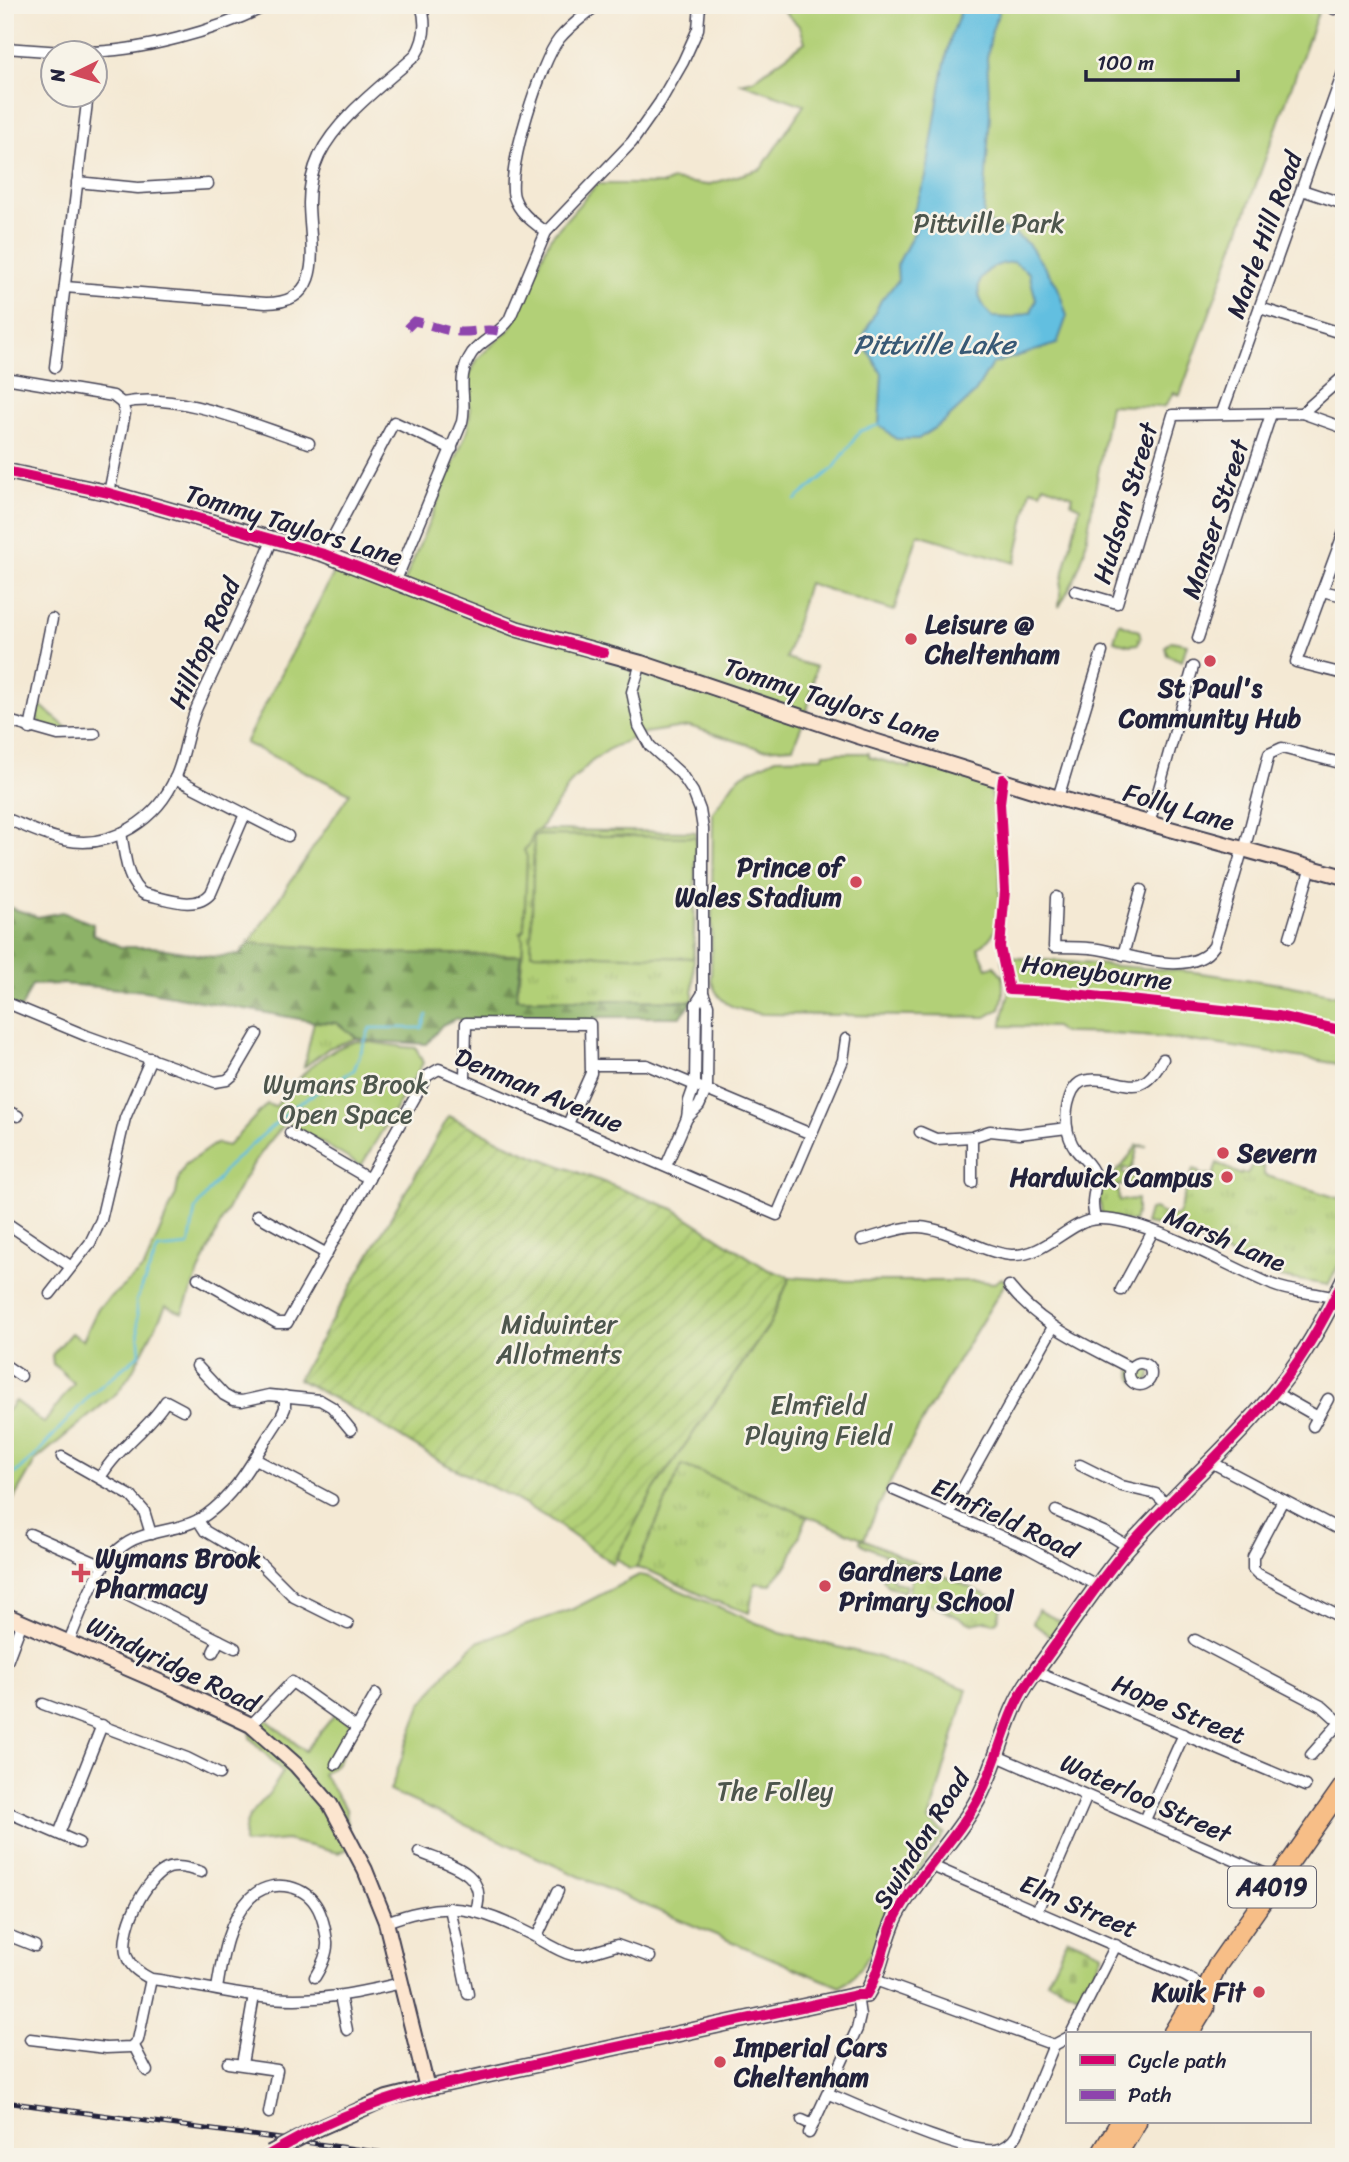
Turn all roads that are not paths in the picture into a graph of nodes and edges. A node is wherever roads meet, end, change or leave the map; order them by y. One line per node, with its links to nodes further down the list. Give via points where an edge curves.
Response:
1 (268, 5): 6 (street, via 181,37)
2 (421, 5): 17 (street, via 425,29 415,56 341,125 318,158 309,193 312,266 299,291 280,302 265,303)
3 (700, 5): 16 (street, via 698,29 660,102 632,142)
4 (591, 10): 16 (street, via 553,48 528,110 517,155 512,184 517,204)
5 (5, 48): 7 (street)
6 (108, 49)
7 (38, 50)
8 (1344, 70): 9 (street, Marle Hill Road)
9 (1331, 107): 11 (street); 14 (street, Marle Hill Road)
10 (86, 108): 12 (street)
11 (1344, 111)
12 (77, 182): 13 (street, via 138,188); 17 (street)
13 (208, 184)
14 (1302, 190): 15 (street); 18 (street, Marle Hill Road)
15 (1344, 204)
16 (546, 232): 29 (street, via 509,320 475,350 465,367 461,386 464,416)
17 (65, 287): 20 (street)
18 (1260, 308): 19 (street); 24 (street, Marle Hill Road)
19 (1344, 334)
20 (55, 367)
21 (1344, 376): 25 (street)
22 (5, 378): 23 (street, via 113,396)
23 (122, 403): 28 (street, via 140,399 182,403); 31 (street, via 125,413)
24 (1222, 413): 26 (street); 36 (street, Hudson Street, via 1173,415 1117,603)
25 (1302, 413): 26 (street); 27 (street)
26 (1271, 414): 40 (street, Manser Street)
27 (1344, 428)
28 (309, 443)
29 (452, 449): 34 (street, via 394,422); 35 (street)
30 (5, 471): 31 (street, Tommy Taylors Lane)
31 (109, 493): 33 (street, Tommy Taylors Lane)
32 (1344, 532): 37 (street)
33 (272, 540): 34 (street, Tommy Taylors Lane); 49 (street, Hilltop Road, via 196,709)
34 (324, 554): 35 (street, Tommy Taylors Lane)
35 (396, 580): 42 (street, Tommy Taylors Lane, via 517,629)
36 (1075, 590)
37 (1322, 591): 38 (street); 44 (street, via 1296,662)
38 (1344, 596)
39 (52, 619): 46 (street)
40 (1198, 638)
41 (1102, 652): 51 (street)
42 (641, 663): 50 (street, Tommy Taylors Lane); 64 (street, via 632,692 639,726 650,746 687,783 702,820)
43 (1193, 667): 54 (street)
44 (1344, 674)
45 (5, 720): 46 (street)
46 (30, 729): 47 (street, via 58,735)
47 (95, 734)
48 (1344, 764): 57 (street, via 1282,748 1272,750 1266,757)
49 (175, 778): 52 (street); 55 (street, Hilltop Road, via 150,815)
50 (1003, 779): 51 (street, Folly Lane)
51 (1058, 798): 54 (street, Folly Lane)
52 (245, 814): 55 (street, via 211,893 195,904 138,890); 56 (street)
53 (5, 818): 55 (street, Hilltop Road, via 65,841 87,842)
54 (1149, 824): 57 (street, Folly Lane)
55 (121, 833)
56 (288, 836)
57 (1243, 851): 58 (street, Folly Lane); 63 (street, via 1216,942 1208,953 1195,960 1165,962)
58 (1311, 867): 59 (street, Folly Lane); 62 (street)
59 (1344, 877)
60 (1141, 890): 63 (street)
61 (1056, 897): 63 (street, via 1054,947 1095,948)
62 (1290, 937)
63 (1123, 955)
64 (703, 993): 72 (street, via 696,1004); 73 (street, via 708,1005)
65 (5, 1002): 68 (street)
66 (257, 1034): 68 (street, via 233,1075 221,1082)
67 (846, 1039): 81 (street, Denman Avenue, via 843,1060)
68 (151, 1058): 92 (street, via 128,1110 102,1220)
69 (1163, 1059): 78 (street, via 1150,1079 1134,1086 1091,1079 1077,1084 1068,1103)
70 (592, 1065): 71 (street, via 590,1024 466,1023); 72 (street, via 648,1065); 77 (street)
71 (465, 1080): 77 (street, Denman Avenue); 84 (street, Denman Avenue, via 443,1070 429,1073)
72 (695, 1084): 73 (street); 76 (street)
73 (707, 1088): 76 (street); 81 (street)
74 (5, 1110): 75 (street)
75 (18, 1116)
76 (687, 1118): 83 (street)
77 (568, 1124): 83 (street, Denman Avenue)
78 (1067, 1128): 82 (street, via 1019,1134 990,1131); 87 (street, via 1095,1177)
79 (920, 1132): 82 (street, via 936,1139)
80 (290, 1133): 84 (street)
81 (811, 1133): 83 (street, Denman Avenue, via 777,1215)
82 (972, 1137): 85 (street)
83 (666, 1166)
84 (369, 1179): 91 (street, Denman Avenue)
85 (972, 1183)
86 (257, 1215): 91 (street)
87 (1095, 1219): 89 (street, Marsh Lane); 90 (street, via 1043,1248 1021,1254 998,1252 917,1227)
88 (5, 1222): 92 (street)
89 (1153, 1231): 96 (street); 98 (street, Marsh Lane, via 1276,1287)
90 (862, 1240)
91 (327, 1254): 93 (street, Denman Avenue, via 292,1318 284,1324)
92 (70, 1266): 97 (street)
93 (198, 1278)
94 (1344, 1279): 98 (street, Swindon Road)
95 (1009, 1286): 99 (street, via 1021,1302)
96 (1121, 1290)
97 (50, 1294)
98 (1335, 1298): 104 (street, Swindon Road, via 1308,1347)
99 (1053, 1327): 102 (street); 119 (street)
100 (5, 1366): 103 (street)
101 (197, 1366): 105 (street, via 233,1400)
102 (1130, 1368)
103 (21, 1376)
104 (1274, 1392): 106 (street, via 1315,1421); 111 (street, Swindon Road)
105 (285, 1396): 108 (street, via 325,1402); 110 (street, via 284,1412)
106 (1328, 1399)
107 (183, 1410): 113 (street, via 166,1401)
108 (351, 1430)
109 (62, 1457): 113 (street)
110 (255, 1459): 115 (street); 120 (street, via 231,1493)
111 (1211, 1462): 116 (street); 117 (street, Swindon Road)
112 (1080, 1465): 117 (street, via 1122,1486 1156,1494)
113 (100, 1478): 123 (street, via 138,1503)
114 (894, 1490): 119 (street, Elmfield Road)
115 (332, 1500)
116 (1283, 1500): 121 (street); 129 (street, via 1253,1557 1253,1569)
117 (1168, 1506): 124 (street, Swindon Road)
118 (1056, 1511): 124 (street)
119 (949, 1513): 127 (street, Elmfield Road)
120 (198, 1520): 123 (street); 131 (street, via 205,1531 262,1564 294,1597)
121 (1344, 1532)
122 (30, 1534): 125 (street)
123 (151, 1534): 125 (street, via 121,1547)
124 (1129, 1547): 127 (street, Swindon Road)
125 (103, 1566): 126 (street)
126 (97, 1579): 132 (street); 134 (street)
127 (1098, 1586): 138 (street, Swindon Road)
128 (5, 1615): 130 (street, Windyridge Road)
129 (1344, 1619)
130 (22, 1622): 134 (street, Windyridge Road); 137 (street)
131 (348, 1624)
132 (219, 1640): 135 (street); 136 (street)
133 (1195, 1640): 141 (street, via 1323,1707)
134 (69, 1641): 143 (street, Windyridge Road)
135 (235, 1648)
136 (213, 1652)
137 (5, 1667)
138 (1036, 1672): 145 (street, Hope Street); 147 (street, Swindon Road, via 1020,1696)
139 (376, 1695): 144 (street)
140 (43, 1704): 142 (street)
141 (1342, 1722): 146 (street)
142 (102, 1724): 149 (street); 155 (street)
143 (251, 1725): 144 (street, via 292,1682); 165 (street, Windyridge Road, via 296,1765 330,1804)
144 (357, 1728): 148 (street)
145 (1184, 1734): 151 (street, Hope Street); 154 (street)
146 (1311, 1755)
147 (997, 1756): 152 (street, Waterloo Street); 158 (street, Swindon Road, via 978,1800)
148 (336, 1764)
149 (219, 1773)
150 (1344, 1785): 160 (highway, A4019)
151 (1305, 1786)
152 (1087, 1796): 154 (street, Waterloo Street); 164 (street)
153 (5, 1811): 155 (street)
154 (1145, 1820): 160 (street, Waterloo Street)
155 (59, 1834): 156 (street)
156 (79, 1843)
157 (419, 1852): 163 (street, via 471,1876 478,1890)
158 (932, 1866): 164 (street, Elm Street); 170 (street, Swindon Road, via 897,1915)
159 (194, 1872): 173 (street, via 176,1867 162,1872 148,1885 134,1910 126,1955 131,1965)
160 (1277, 1880): 177 (highway, A4019, via 1217,1966)
161 (558, 1891): 167 (street)
162 (450, 1908): 163 (street); 165 (street, via 422,1910); 178 (street)
163 (476, 1911): 167 (street)
164 (1037, 1911): 169 (street, Elm Street)
165 (386, 1922): 175 (street, Windyridge Road)
166 (6, 1936): 168 (street)
167 (537, 1937): 171 (street, via 572,1955 617,1945)
168 (35, 1945)
169 (1116, 1945): 177 (street, Elm Street, via 1185,1976); 183 (street)
170 (883, 1949): 174 (street, Swindon Road); 179 (street, Swindon Road)
171 (650, 1957)
172 (315, 1977): 176 (street, via 327,1942 319,1909 301,1891 276,1886 256,1894 237,1916)
173 (151, 1979): 176 (street); 189 (street)
174 (875, 1980): 179 (street, via 866,1995); 188 (street)
175 (402, 1983): 181 (street); 193 (street, Windyridge Road)
176 (217, 1989): 180 (street)
177 (1205, 1992): 184 (highway, A4019, via 1192,2001); 185 (highway, A4019, via 1205,2008)
178 (468, 1994)
179 (857, 1995): 193 (street); 194 (street, via 857,2029)
180 (254, 1996): 181 (street); 191 (street)
181 (341, 1996): 182 (street)
182 (347, 2030)
183 (1071, 2032)
184 (1173, 2032)
185 (1190, 2032)
186 (1066, 2038): 188 (street)
187 (30, 2039): 189 (street, via 121,2049)
188 (1054, 2045): 194 (street, via 1017,2135 997,2150 934,2136)
189 (134, 2046): 192 (street)
190 (228, 2063): 191 (street)
191 (242, 2064): 195 (street, via 277,2070)
192 (148, 2071)
193 (427, 2088): 198 (street, bridge, via 387,2098)
194 (829, 2094): 196 (street, via 811,2129)
195 (269, 2113)
196 (802, 2120)
197 (1119, 2132): 199 (highway); 200 (highway)
198 (268, 2155)
199 (1100, 2157)
200 (1116, 2157)

